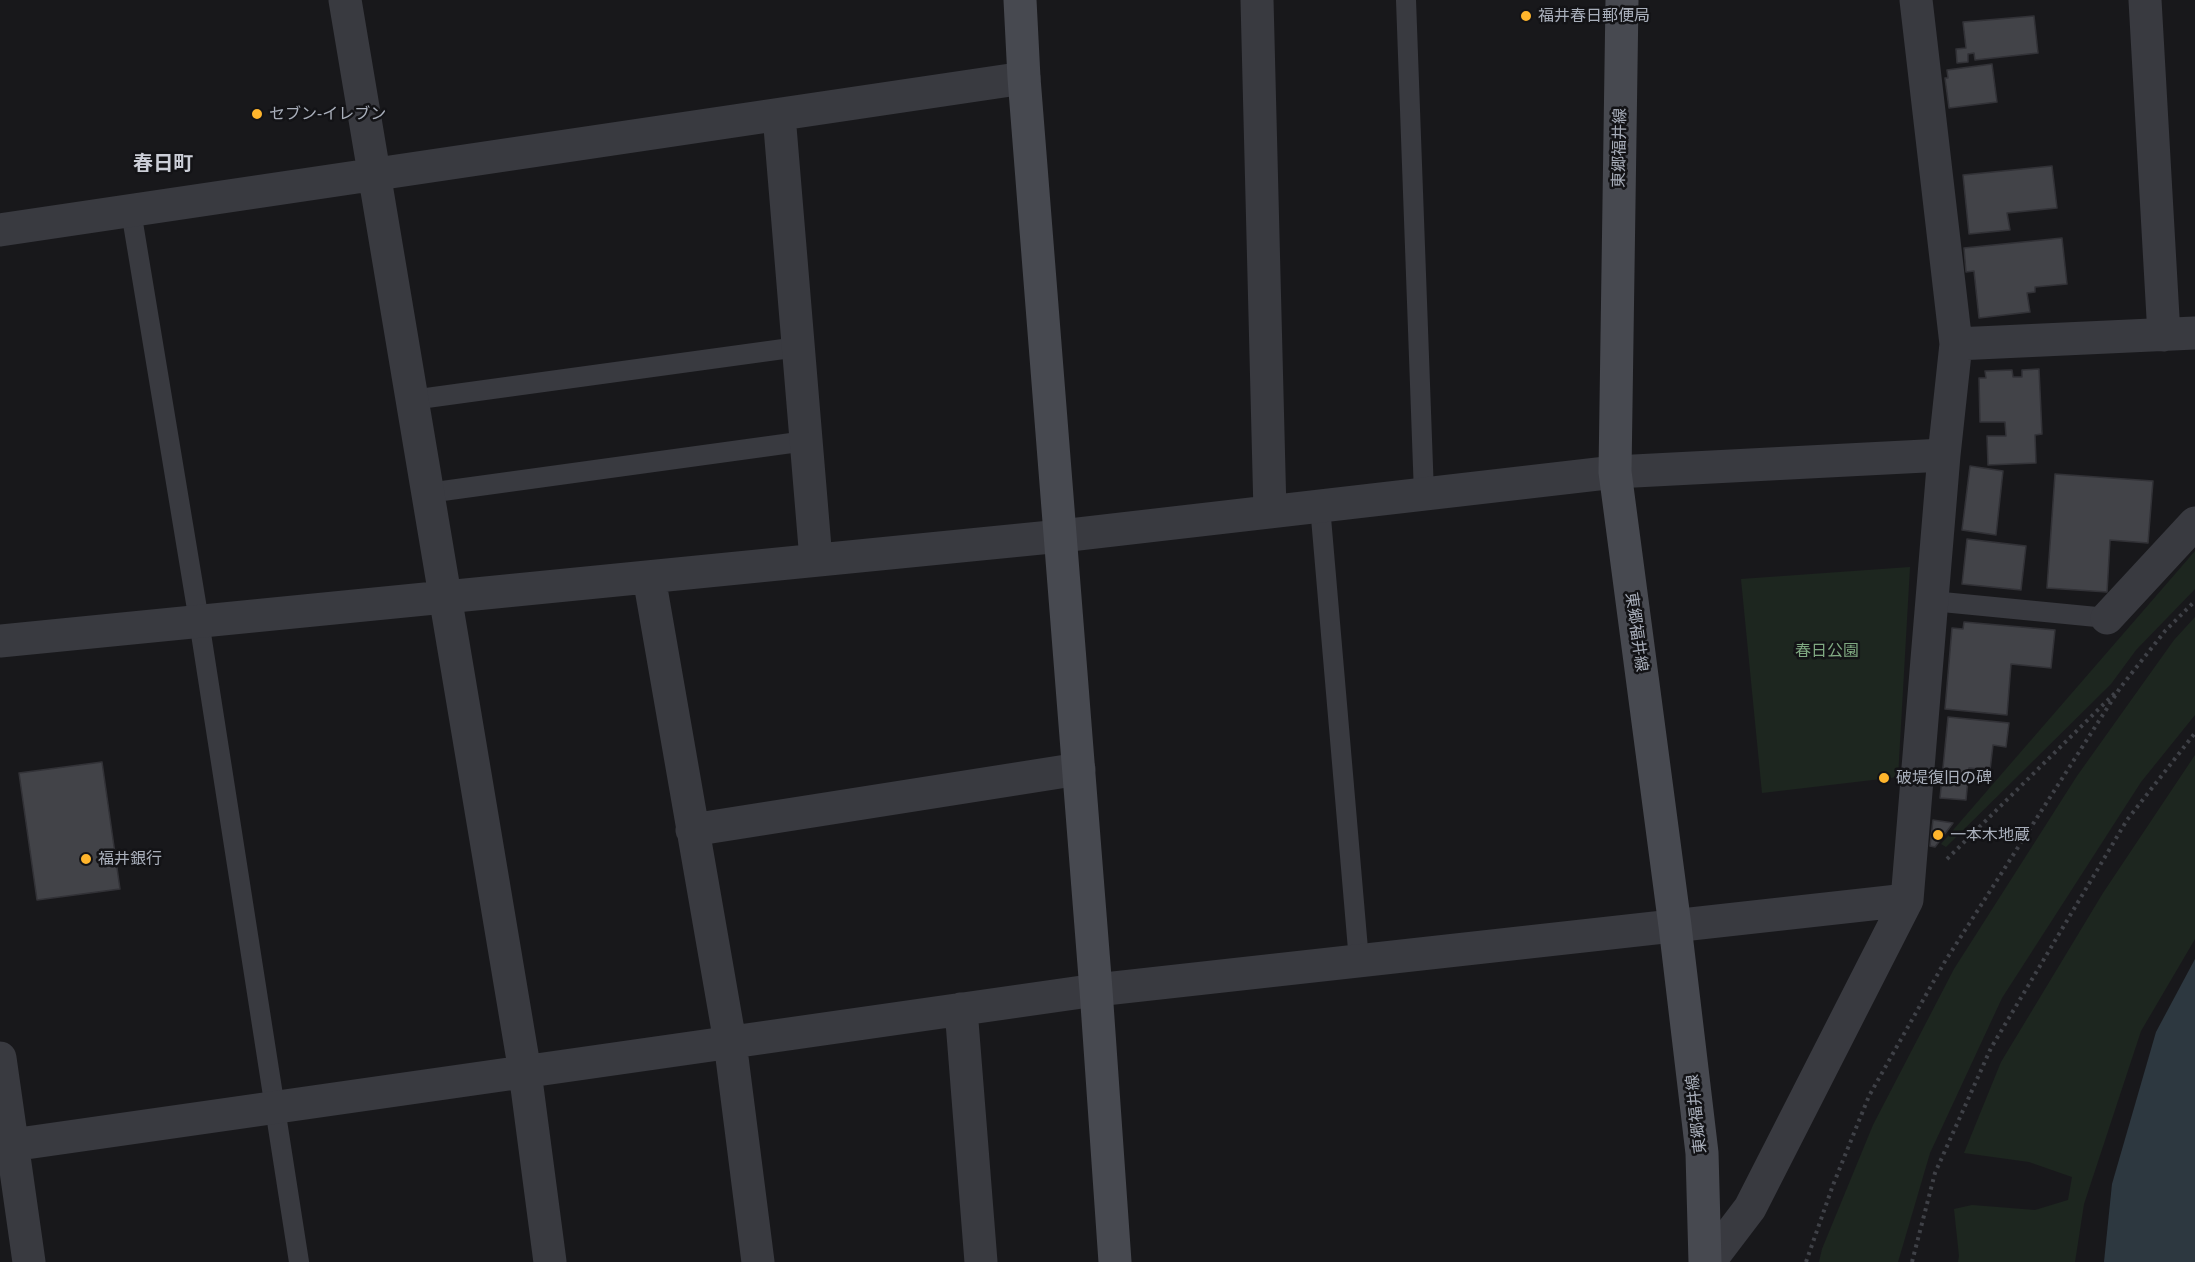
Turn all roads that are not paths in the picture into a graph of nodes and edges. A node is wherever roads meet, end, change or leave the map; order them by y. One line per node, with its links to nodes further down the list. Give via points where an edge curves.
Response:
1 (345, 0): 10 (street)
2 (1020, 0): 8 (street)
3 (1257, 0): 23 (street)
4 (1406, 0): 21 (lane)
5 (1622, 0): 19 (street, 東郷福井線)
6 (1916, 0): 14 (street)
7 (2145, 0): 13 (street)
8 (1024, 78): 9 (street); 25 (street)
9 (779, 115): 10 (street); 15 (street)
10 (375, 175): 11 (street); 16 (street)
11 (131, 211): 12 (street); 31 (lane)
12 (0, 230)
13 (2180, 334): 14 (street)
14 (1956, 344): 18 (street)
15 (798, 347): 16 (lane); 17 (street)
16 (412, 400): 20 (street)
17 (806, 441): 20 (lane); 26 (street)
18 (1944, 455): 19 (street); 29 (street)
19 (1615, 472): 21 (street); 36 (street, 東郷福井線)
20 (428, 493): 28 (street)
21 (1424, 494): 22 (street)
22 (1320, 506): 23 (street); 37 (lane)
23 (1270, 512): 25 (street)
24 (2195, 523): 30 (street)
25 (1061, 536): 26 (street); 33 (street)
26 (816, 560): 27 (street)
27 (649, 577): 28 (street); 34 (street)
28 (445, 597): 31 (street); 42 (street)
29 (1932, 602): 30 (lane); 35 (street)
30 (2107, 618)
31 (199, 621): 32 (street); 43 (lane)
32 (0, 641)
33 (1079, 769): 34 (street); 38 (street)
34 (692, 830): 40 (street)
35 (1907, 900): 36 (street); 51 (street, via 1750,1208)
36 (1675, 926): 37 (street); 51 (street, 東郷福井線, via 1702,1153)
37 (1359, 961): 38 (street)
38 (1096, 990): 39 (street); 50 (street)
39 (961, 1010): 40 (street); 49 (street)
40 (730, 1042): 42 (street); 48 (street)
41 (0, 1058): 44 (street)
42 (525, 1072): 43 (street); 47 (street)
43 (275, 1107): 44 (street); 46 (lane)
44 (12, 1145): 45 (street)
45 (29, 1262)
46 (299, 1262)
47 (550, 1262)
48 (758, 1262)
49 (981, 1262)
50 (1114, 1262)
51 (1707, 1262)

